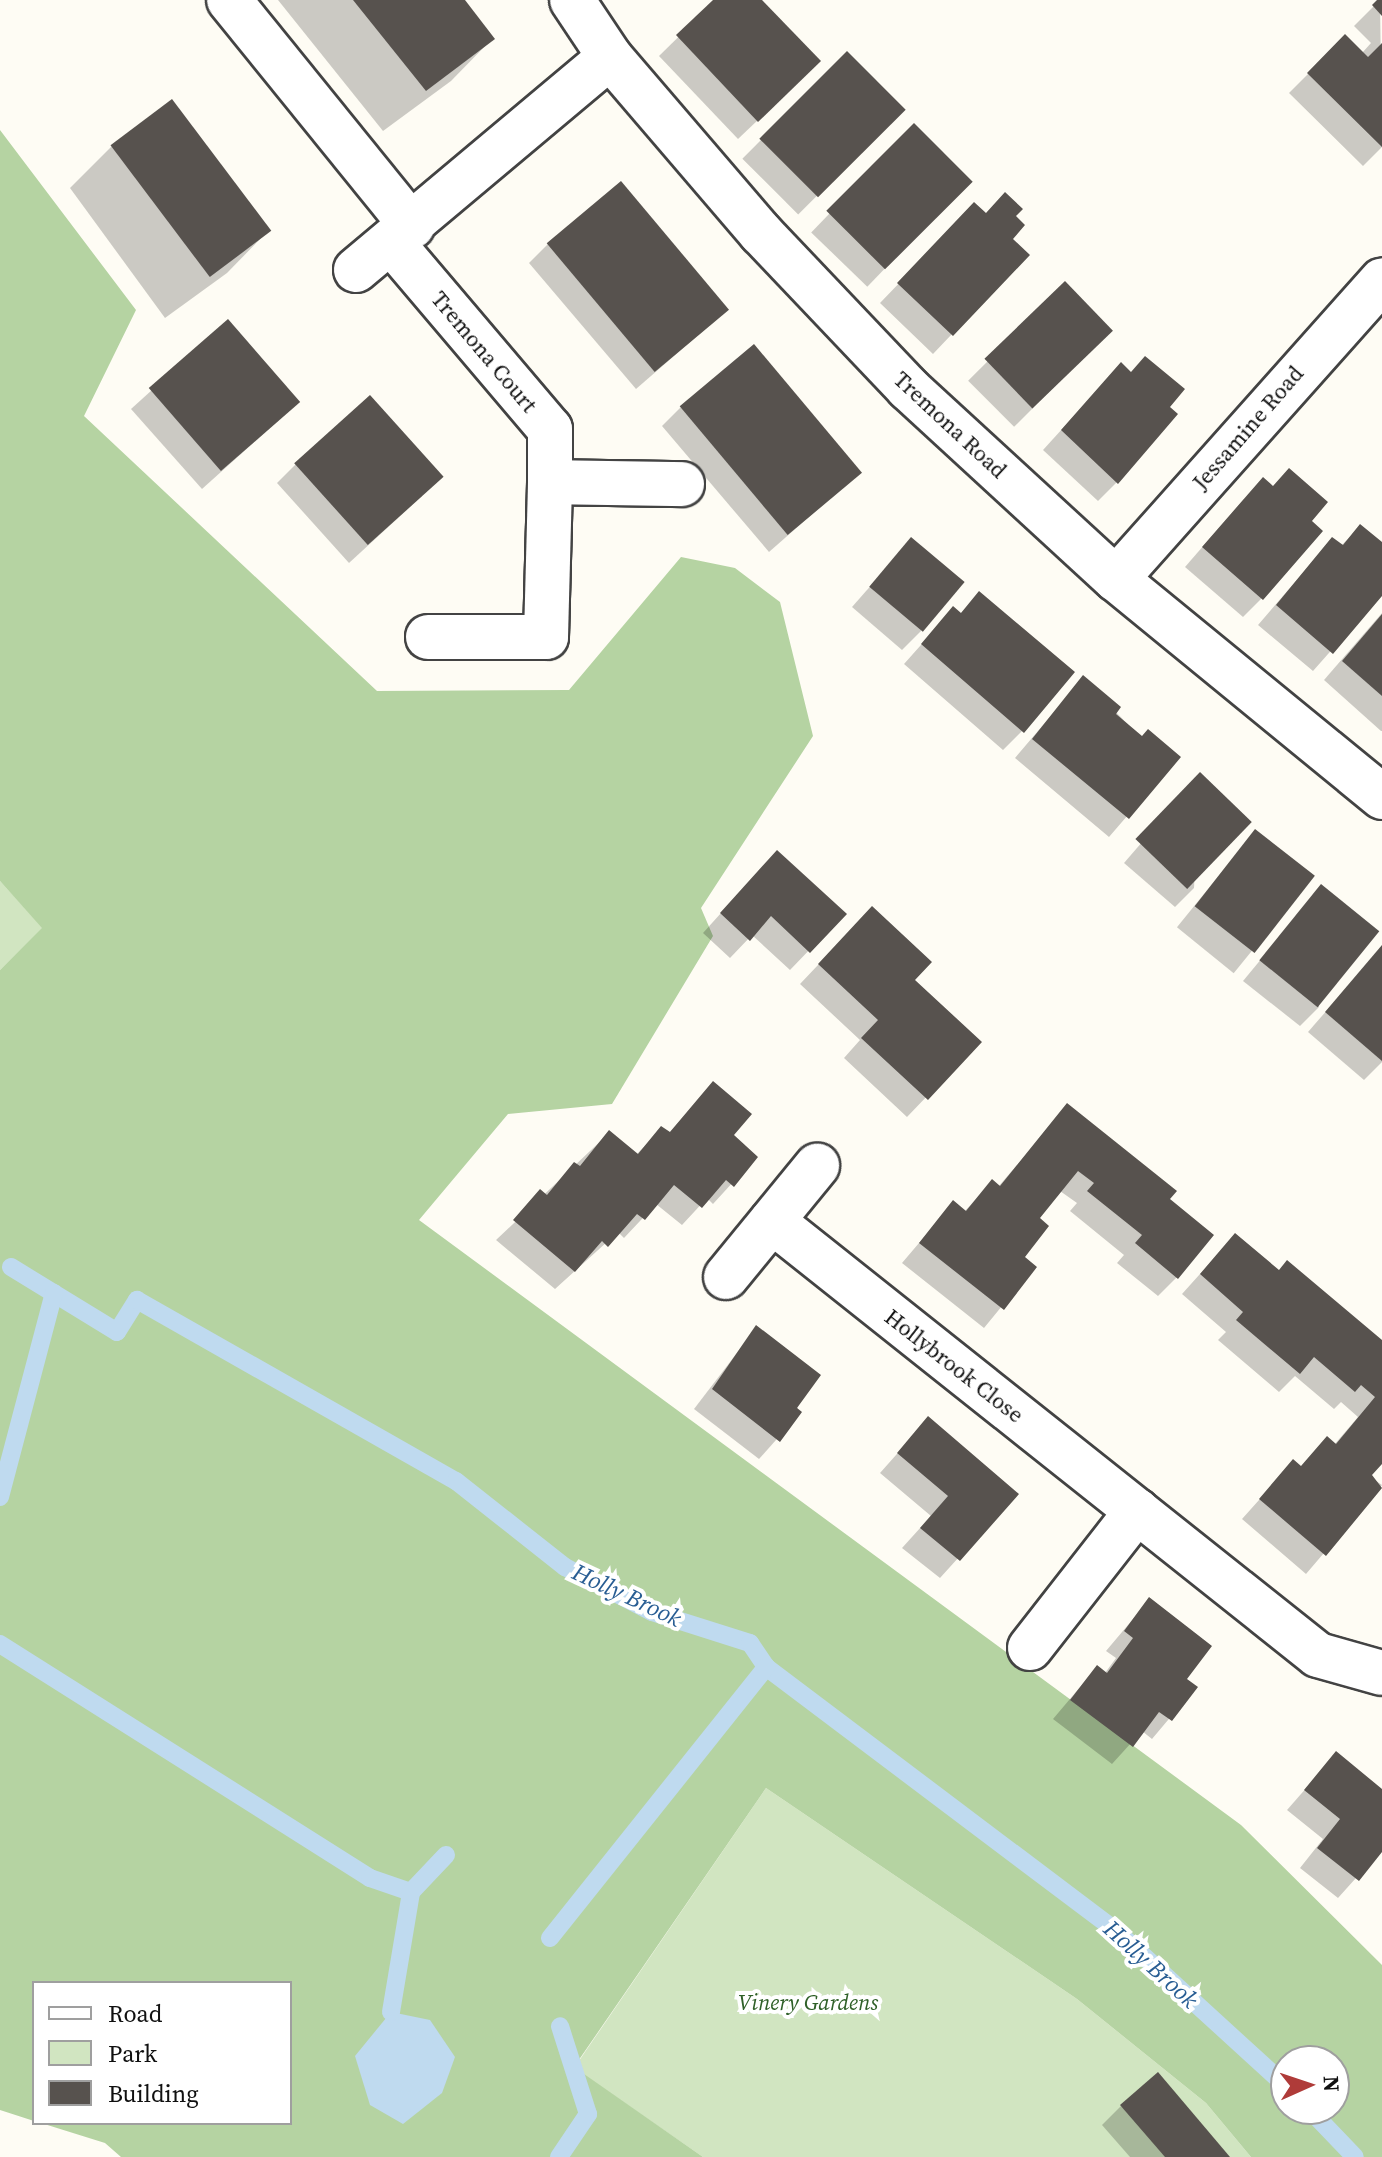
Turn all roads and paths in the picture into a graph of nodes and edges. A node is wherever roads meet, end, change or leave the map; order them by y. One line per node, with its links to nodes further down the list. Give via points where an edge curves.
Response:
1 (229, 0): 4 (street, Tremona Court)
2 (572, 0): 3 (street, Tremona Road)
3 (610, 57): 4 (street); 9 (street, Tremona Road, via 761,233 908,388)
4 (402, 234): 5 (street); 7 (street, Tremona Court, via 550,429)
5 (356, 270)
6 (1382, 280): 9 (street, Jessamine Road)
7 (550, 482): 8 (street); 10 (street, Tremona Court, via 546,637)
8 (682, 484)
9 (1116, 579): 11 (street, Tremona Road)
10 (428, 637)
11 (1382, 797)
12 (817, 1166): 13 (street)
13 (772, 1221): 14 (street); 15 (street, Hollybrook Close)
14 (726, 1277)
15 (1137, 1511): 16 (street); 17 (street, Hollybrook Close, via 1318,1655)
16 (1030, 1648)
17 (1382, 1673)

